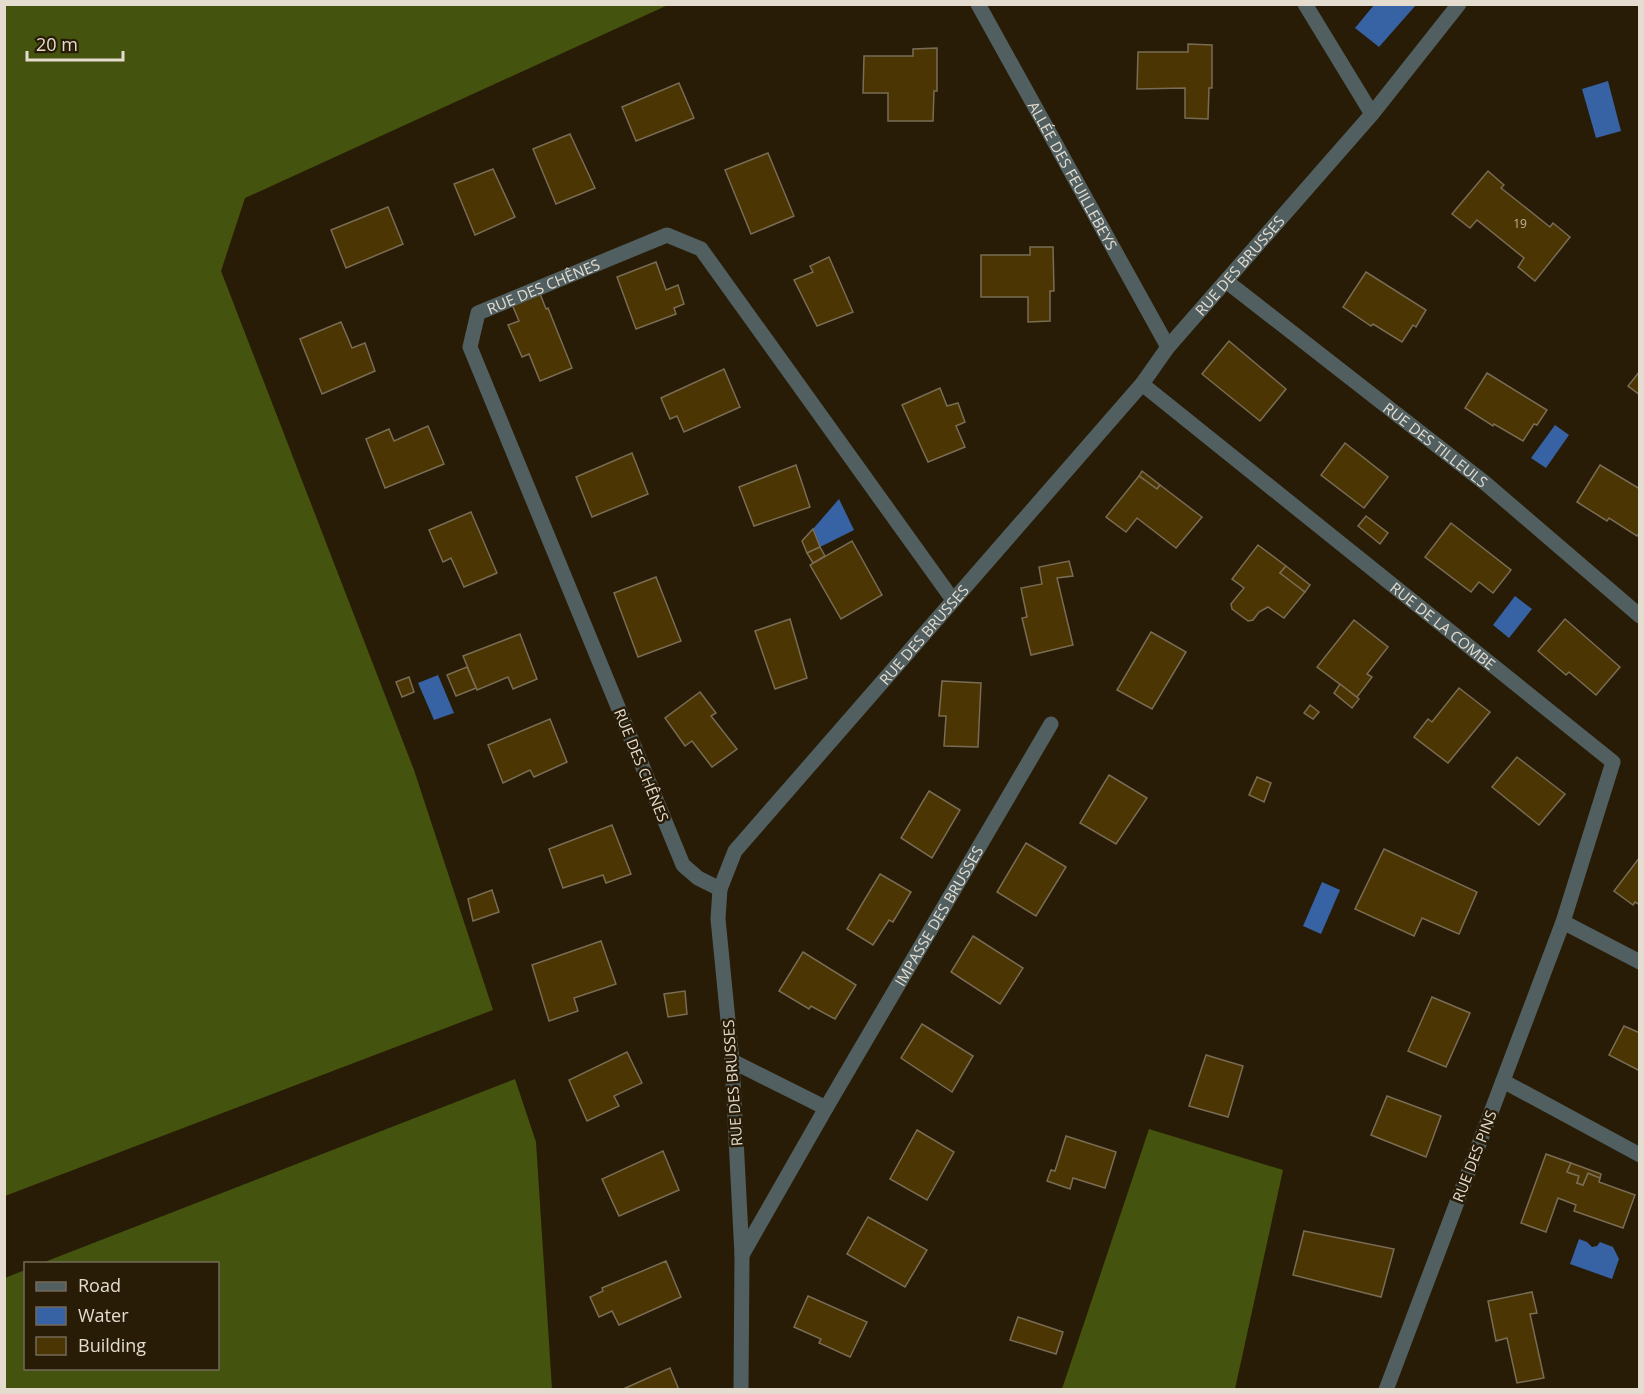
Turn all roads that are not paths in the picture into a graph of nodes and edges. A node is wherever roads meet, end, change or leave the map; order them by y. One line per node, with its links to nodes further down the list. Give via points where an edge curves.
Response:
1 (978, 4): 6 (street, ALLÉE DES FEUILLEBEYS)
2 (1305, 4): 4 (street)
3 (1460, 4): 4 (street, RUE DES BRUSSES)
4 (1372, 114): 5 (street, RUE DES BRUSSES)
5 (1226, 281): 6 (street, RUE DES BRUSSES); 9 (street, RUE DES TILLEULS, via 1485,483)
6 (1168, 347): 7 (street, RUE DES BRUSSES)
7 (1142, 384): 8 (street, RUE DES BRUSSES); 12 (street, RUE DE LA COMBE, via 1613,762)
8 (953, 600): 11 (street, RUE DES BRUSSES, via 735,851); 11 (street, RUE DES CHÊNES, via 701,249 667,235 478,313 470,347 683,865)
9 (1640, 616)
10 (1051, 724): 16 (street, IMPASSE DES BRUSSES)
11 (720, 889): 14 (street, RUE DES BRUSSES, via 718,919)
12 (1563, 922): 13 (street); 15 (street, RUE DES PINS)
13 (1640, 962)
14 (732, 1061): 16 (street); 18 (street, RUE DES BRUSSES)
15 (1503, 1081): 17 (street); 20 (street, RUE DES PINS)
16 (826, 1108): 18 (street, IMPASSE DES BRUSSES)
17 (1640, 1155)
18 (742, 1255): 19 (street, RUE DES BRUSSES)
19 (741, 1389)
20 (1386, 1389)

